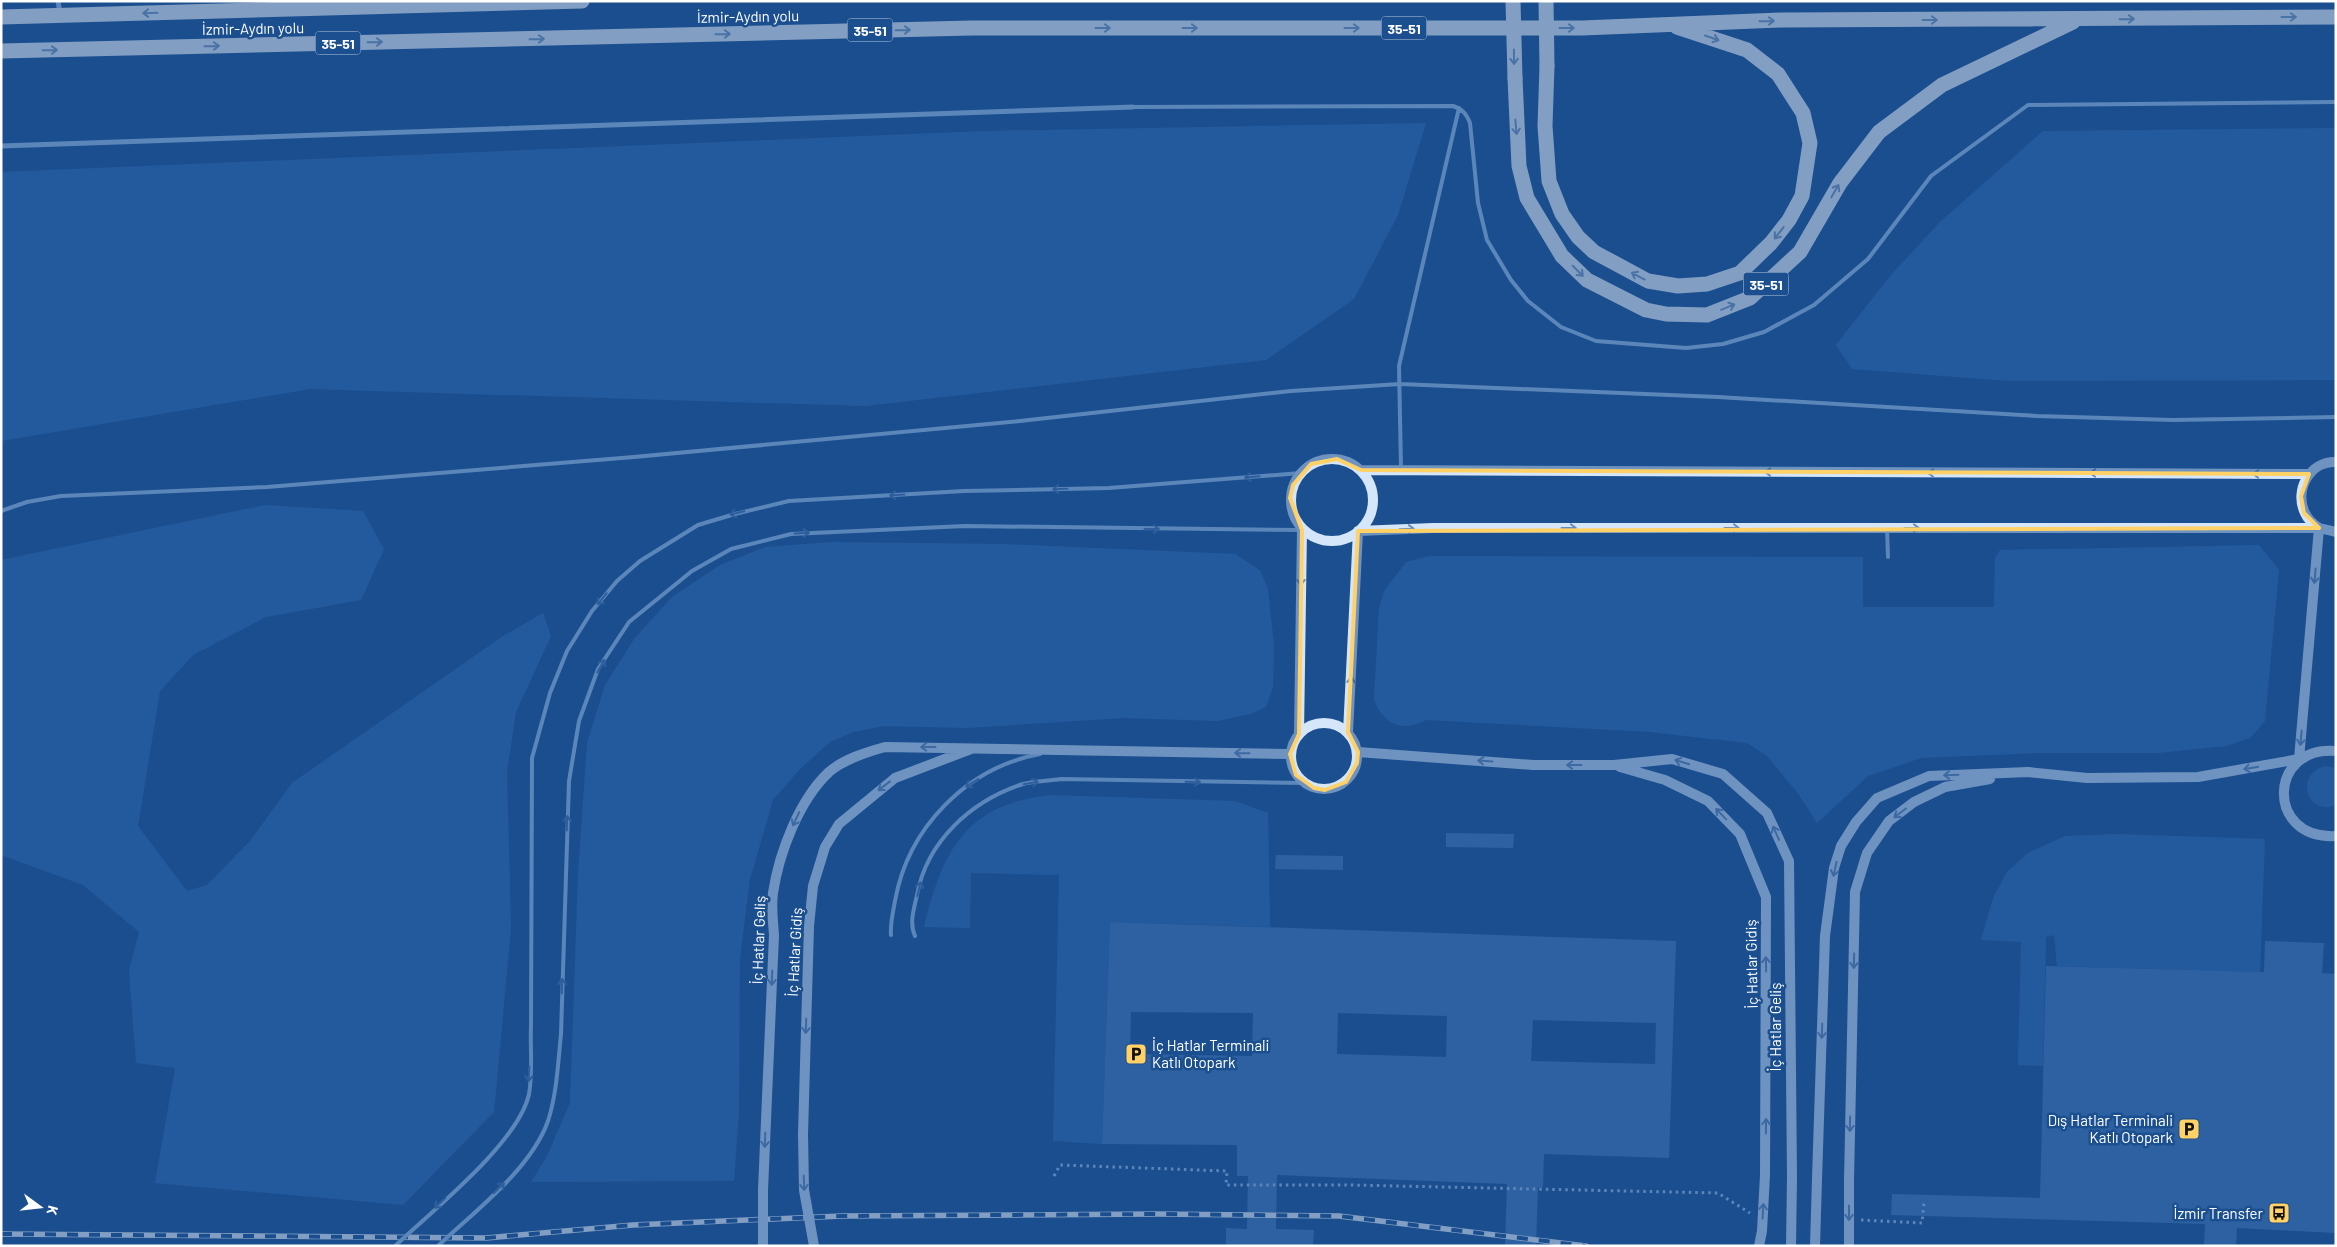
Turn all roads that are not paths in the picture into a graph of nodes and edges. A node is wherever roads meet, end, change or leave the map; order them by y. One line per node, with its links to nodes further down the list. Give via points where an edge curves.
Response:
1 (581, 1): 4 (highway, İzmir-Aydın yolu, one-way to 4)
2 (1513, 1): 7 (highway, 35-51, one-way to 7, bridge, via 1519,166 1527,198 1562,256 1587,280 1646,310 1666,314 1708,315 1750,298 1800,252 1840,183 1879,132 1942,85)
3 (1546, 1): 8 (highway, one-way to 3, bridge, via 1747,50 1778,74 1803,112 1810,142 1802,196 1789,220 1740,273 1707,284 1678,286 1648,281 1594,252 1578,237 1562,214 1549,181 1545,126)
4 (59, 8): 6 (highway, İzmir-Aydın yolu)
5 (2336, 17): 7 (highway, İzmir-Aydın yolu / 35-51, one-way to 5)
6 (1, 18)
7 (2078, 20): 8 (highway, İzmir-Aydın yolu / 35-51, one-way to 7)
8 (1666, 23): 9 (highway, İzmir-Aydın yolu / 35-51, one-way to 8, via 972,28 1582,28)
9 (1, 51)
10 (2336, 102): 12 (lane, via 2028,105 1932,176 1868,259 1814,305 1764,332 1723,344 1686,348 1596,341 1562,327 1528,301 1510,280 1487,240 1478,203 1470,123)
11 (1133, 107): 12 (lane); 13 (street)
12 (1459, 108): 14 (lane, via 1402,348)
13 (1, 146)
14 (1400, 384): 15 (lane, via 1718,397 2037,416 2173,420); 18 (lane); 21 (lane, via 1291,391 1010,422 624,458 267,487 61,496)
15 (2336, 417)
16 (2336, 462): 20 (street, via 2318,466)
17 (1361, 470): 18 (street); 19 (street, via 1344,460 1324,459); 25 (street, via 1373,495 1367,521)
18 (1401, 470): 20 (street, one-way to 18)
19 (1300, 473): 24 (street, via 1290,498 1292,511); 42 (lane, one-way to 42, bridge, via 1109,488 964,491 789,501 698,525 640,561 617,581 592,611 568,651 550,693 532,758 529,1094 518,1121 495,1152)
20 (2309, 474): 23 (street, via 2301,496 2304,513)
21 (1, 511)
22 (1887, 528): 23 (street, one-way to 23); 25 (street, one-way to 22, via 1434,528); 27 (lane)
23 (2319, 528): 26 (street); 35 (street, one-way to 35)
24 (1302, 530): 25 (street, via 1333,541); 29 (street, one-way to 29); 43 (lane, one-way to 24, bridge, via 522,1166 547,1122 556,1083 561,1034 569,781 579,721 598,669 630,622 692,571 732,550 791,534 965,526)
25 (1358, 531): 28 (street, one-way to 25)
26 (2336, 532)
27 (1888, 557)
28 (1348, 732): 29 (street, via 1329,722 1318,723); 33 (street)
29 (1299, 734): 34 (street)
30 (977, 747): 31 (street, İç Hatlar Geliş); 44 (street, İç Hatlar Geliş, one-way to 44, bridge, via 886,747 860,754 830,772 802,808 784,845 773,894); 45 (street, İç Hatlar Gidiş, one-way to 45, bridge, via 895,778 839,824 825,847 813,886 809,926 803,1134 804,1190)
31 (1066, 749): 34 (street, İç Hatlar Geliş, one-way to 31); 40 (lane, one-way to 40, via 1021,758 993,770 941,806 905,862)
32 (2336, 751): 35 (street, via 2323,750)
33 (1358, 752): 36 (street, one-way to 33, via 1533,765); 38 (street, via 1357,763 1346,782 1336,788 1325,790)
34 (1290, 754): 38 (street, via 1296,775)
35 (2300, 759): 37 (street, one-way to 37, via 2198,777 2087,778); 39 (street, via 2284,784 2283,799 2288,813 2296,825 2308,833)
36 (1614, 765): 46 (street, İç Hatlar Gidiş, one-way to 36, bridge, via 1765,1175 1766,897 1740,834 1708,801 1665,780); 47 (street, İç Hatlar Geliş, one-way to 36, bridge, via 1789,861 1767,812 1723,774 1672,759)
37 (2028, 772): 48 (street, one-way to 48, bridge, via 1929,776 1877,798 1841,846 1834,868 1825,936); 49 (street, one-way to 49, bridge, via 1945,786 1929,794 1889,821 1867,853 1855,892)
38 (1304, 783): 41 (lane, one-way to 38, via 911,927 919,883 940,840 965,815 999,793 1025,784 1061,779)
39 (2336, 836)
40 (891, 935)
41 (915, 936)
42 (395, 1246)
43 (438, 1246)
44 (763, 1246)
45 (814, 1246)
46 (1759, 1246)
47 (1791, 1246)
48 (1815, 1246)
49 (1848, 1246)

